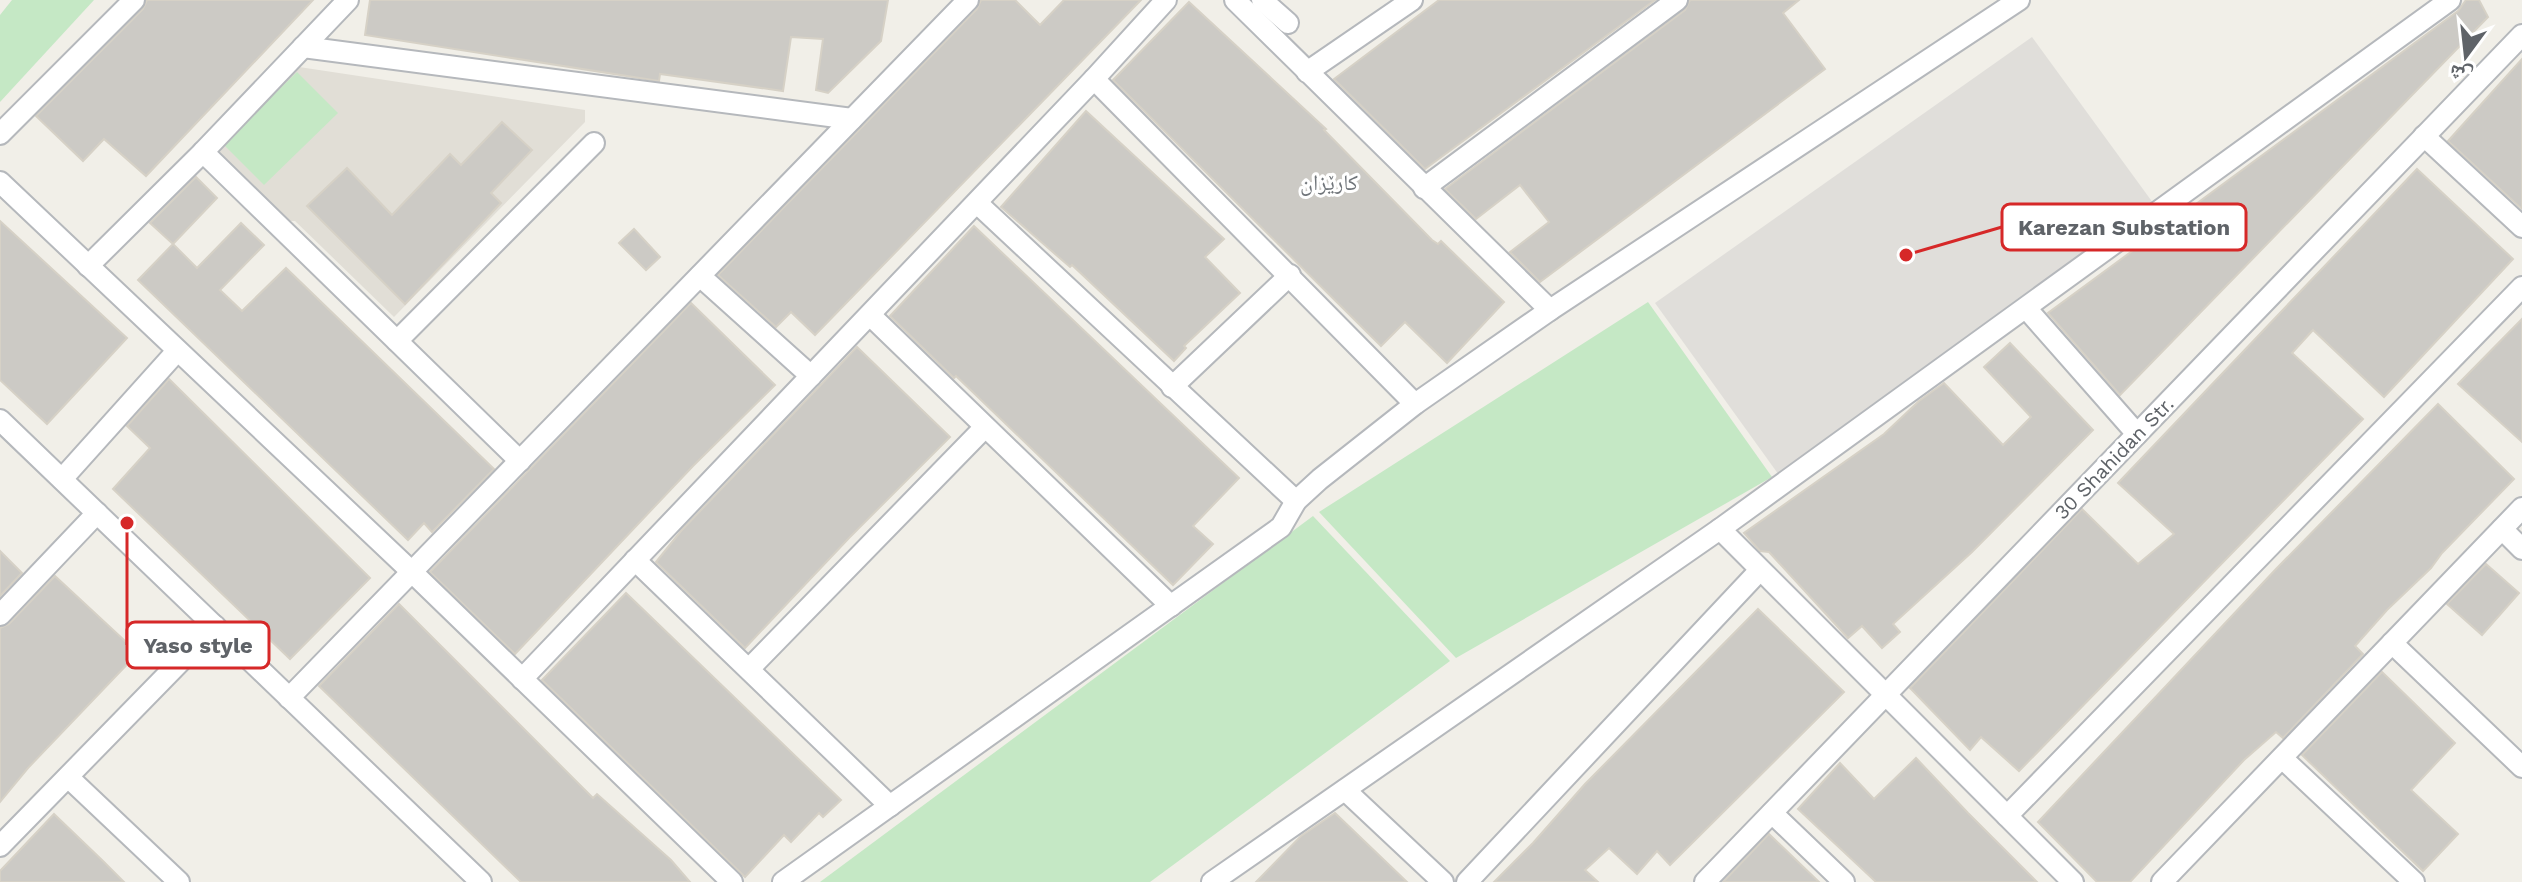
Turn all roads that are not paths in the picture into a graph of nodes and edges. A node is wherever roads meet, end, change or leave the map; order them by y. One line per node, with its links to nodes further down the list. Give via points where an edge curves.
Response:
1 (134, 0): 17 (street)
2 (348, 0): 13 (street)
3 (968, 0): 16 (street)
4 (1166, 0): 15 (street)
5 (1235, 0): 14 (street)
6 (1262, 0): 11 (street)
7 (1677, 0): 22 (street)
8 (2019, 0): 30 (street)
9 (2450, 0): 29 (street)
10 (1410, 1): 14 (street)
11 (1288, 23)
12 (2522, 35): 18 (street, 30 Shahidan Str.)
13 (303, 47): 16 (street); 20 (street)
14 (1307, 72): 22 (street)
15 (1094, 79): 23 (street); 26 (street)
16 (852, 119): 27 (street)
17 (0, 134)
18 (2424, 136): 24 (street); 39 (street, 30 Shahidan Str.)
19 (594, 143): 32 (street)
20 (203, 152): 25 (street); 32 (street)
21 (0, 182): 25 (street)
22 (1424, 188): 30 (street)
23 (977, 203): 31 (street); 35 (street)
24 (2522, 227)
25 (88, 266): 33 (street)
26 (1290, 275): 35 (street); 36 (street)
27 (700, 276): 34 (street); 40 (street)
28 (2522, 287): 65 (street)
29 (2026, 308): 39 (street); 45 (street)
30 (1550, 310): 36 (street)
31 (870, 315): 34 (street); 38 (street)
32 (397, 341): 40 (street)
33 (177, 351): 41 (street); 50 (street)
34 (811, 376): 48 (street)
35 (1172, 387): 42 (street)
36 (1415, 404): 42 (street)
37 (0, 420): 41 (street)
38 (985, 427): 51 (street); 55 (street)
39 (2137, 434): 57 (street, 30 Shahidan Str.)
40 (520, 461): 50 (street)
41 (62, 479): 44 (street)
42 (1296, 501): 51 (street, via 1281,527)
43 (2522, 508): 46 (street)
44 (97, 513): 52 (street); 53 (street)
45 (1720, 529): 49 (street); 62 (street)
46 (2502, 529): 47 (street); 54 (street)
47 (2522, 549)
48 (635, 560): 55 (street); 56 (street)
49 (1760, 570): 57 (street); 73 (street)
50 (412, 572): 56 (street); 58 (street)
51 (1171, 606): 63 (street)
52 (0, 615)
53 (215, 626): 58 (street); 61 (street)
54 (2392, 643): 59 (street); 60 (street)
55 (749, 669): 63 (street)
56 (522, 679): 69 (street)
57 (1885, 696): 64 (street, 30 Shahidan Str.); 65 (street)
58 (289, 698): 68 (street)
59 (2282, 758): 77 (street); 78 (street)
60 (2522, 767)
61 (68, 777): 66 (street); 67 (street)
62 (1345, 790): 71 (street); 72 (street)
63 (890, 806): 70 (street)
64 (1772, 813): 74 (street, 30 Shahidan Str.); 75 (street)
65 (2007, 816): 76 (street)
66 (0, 846)
67 (179, 882)
68 (481, 882)
69 (732, 882)
70 (783, 882)
71 (1212, 882)
72 (1443, 882)
73 (1467, 882)
74 (1705, 882)
75 (1844, 882)
76 (2073, 882)
77 (2162, 882)
78 (2414, 882)

